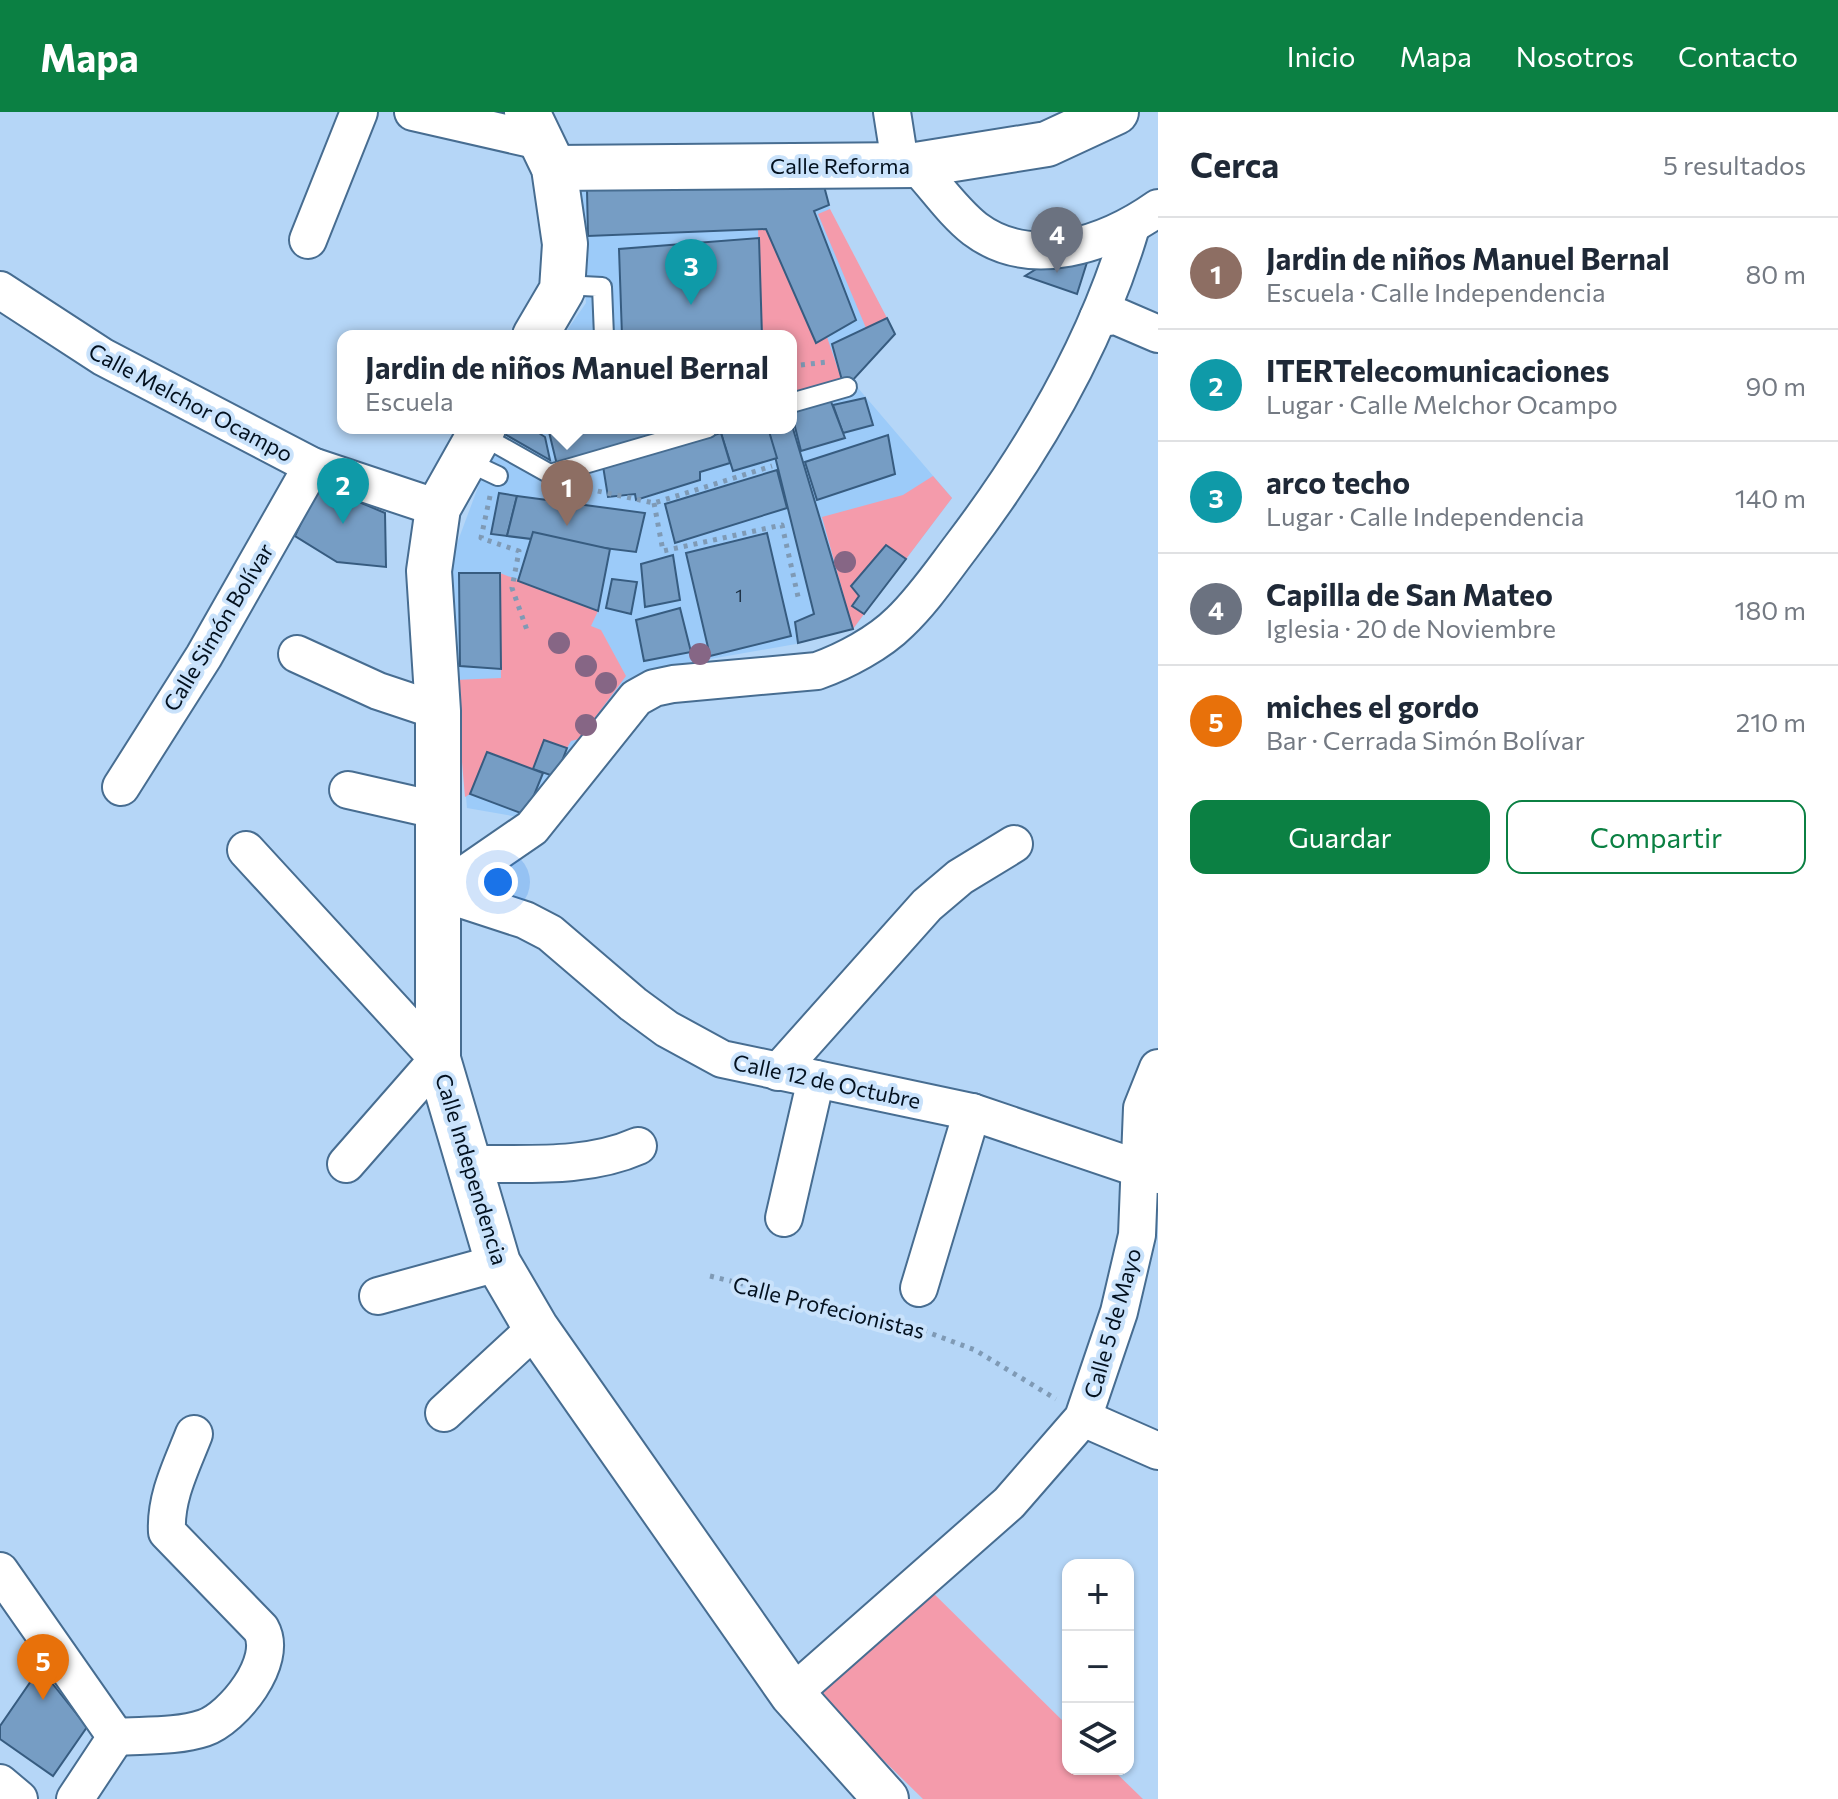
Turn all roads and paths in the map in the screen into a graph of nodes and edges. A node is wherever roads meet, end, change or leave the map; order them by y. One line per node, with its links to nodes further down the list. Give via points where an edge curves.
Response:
1 (359, 112): 8 (street)
2 (413, 112): 5 (street)
3 (892, 112): 6 (street)
4 (1116, 112): 6 (street, Calle Reforma, via 1047,144)
5 (540, 141): 6 (street, Calle Reforma); 9 (street, via 565,244)
6 (908, 164): 7 (street, via 975,229 1032,251 1060,251)
7 (1144, 218): 11 (street)
8 (308, 240)
9 (563, 285): 12 (street); 13 (lane, via 602,287)
10 (0, 290): 21 (street, Calle Melchor Ocampo, via 103,357)
11 (1098, 318): 14 (street, via 1116,316); 34 (street, via 1010,479 898,624 817,671 673,684 636,698 532,828)
12 (538, 330)
13 (604, 330)
14 (1158, 334)
15 (828, 362): 16 (path)
16 (797, 365)
17 (847, 387): 18 (lane)
18 (797, 401)
19 (687, 434): 20 (lane, via 550,474)
20 (470, 464): 21 (street, Calle Melchor Ocampo); 26 (path, via 491,489 481,538 519,551 512,588); 28 (street, Calle Independencia, via 429,571)
21 (312, 466): 29 (street, Calle Simón Bolívar, via 204,656)
22 (772, 466): 24 (path)
23 (606, 493): 24 (path)
24 (654, 503): 25 (path, via 663,551 782,525)
25 (799, 601)
26 (528, 633)
27 (297, 654): 28 (street)
28 (438, 711): 31 (street, Calle Independencia)
29 (121, 787)
30 (348, 790): 31 (street)
31 (436, 810): 34 (street, Calle Independencia)
32 (1014, 844): 37 (street, via 927,905)
33 (246, 850): 35 (street)
34 (439, 892): 35 (street, Calle Independencia); 37 (street, Calle 12 de Octubre, via 550,933 667,1029 722,1059)
35 (438, 1059): 41 (street); 42 (street, Calle Independencia)
36 (1158, 1068): 43 (street, Calle 5 de Mayo, via 1142,1108)
37 (778, 1072): 38 (street, Calle 12 de Octubre)
38 (816, 1079): 39 (street, Calle 12 de Octubre); 44 (street)
39 (972, 1112): 43 (street, Calle 12 de Octubre); 47 (street)
40 (638, 1146): 42 (street, via 571,1163)
41 (346, 1164)
42 (470, 1164): 45 (street, Calle Independencia)
43 (1148, 1173): 51 (street, Calle 5 de Mayo, via 1119,1312)
44 (784, 1218)
45 (498, 1263): 48 (street); 49 (street, Calle Independencia)
46 (710, 1276): 51 (path, Calle Profecionistas, via 903,1323 975,1350)
47 (919, 1288)
48 (378, 1296)
49 (536, 1328): 50 (street); 55 (street, Calle Independencia)
50 (444, 1413)
51 (1083, 1418): 53 (street); 55 (street, Calle 5 de Mayo, via 1009,1503)
52 (194, 1434): 56 (street, via 172,1490 167,1532 261,1629 267,1646 264,1661 259,1676 214,1723 187,1731)
53 (1158, 1451)
54 (0, 1571): 56 (street)
55 (792, 1694): 60 (street, Calle Independencia)
56 (116, 1737): 59 (street)
57 (0, 1783): 58 (street)
58 (19, 1799)
59 (75, 1799)
60 (886, 1799)

